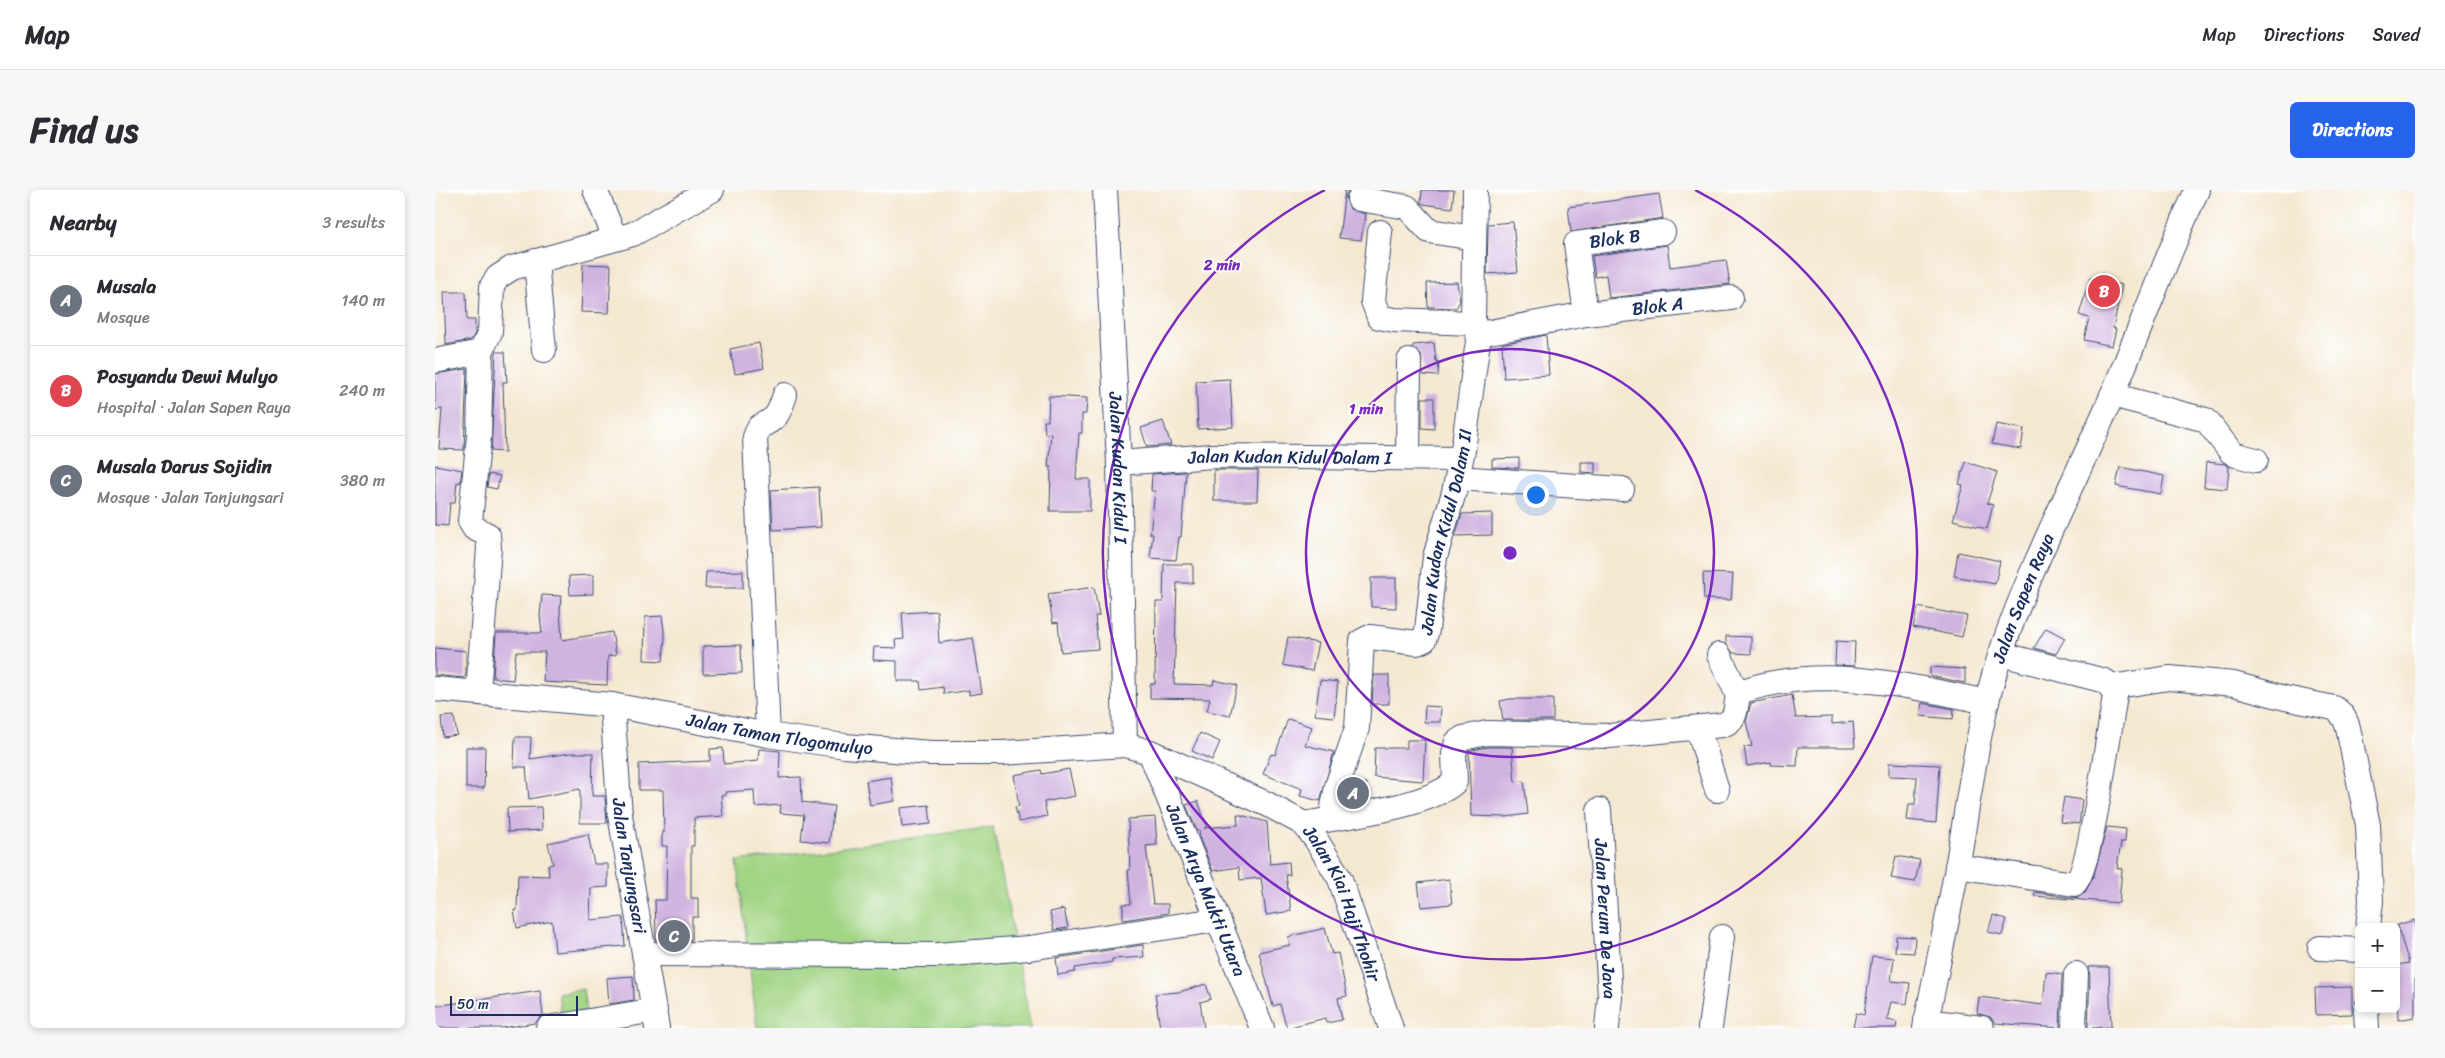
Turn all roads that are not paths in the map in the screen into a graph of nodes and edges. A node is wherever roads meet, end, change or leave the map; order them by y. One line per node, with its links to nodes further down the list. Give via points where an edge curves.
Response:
1 (595, 190): 9 (street)
2 (712, 190): 9 (street, via 633,234)
3 (1105, 190): 23 (street, Jalan Kudan Kidul I)
4 (1475, 190): 10 (street, Jalan Kudan Kidul Dalam II)
5 (2197, 190): 20 (street, Jalan Sapen Raya, via 2164,263)
6 (1359, 199): 10 (street, via 1407,207 1429,231)
7 (1380, 232): 14 (street, Blok A, via 1373,301 1379,317)
8 (1663, 232): 13 (street, Blok B, via 1576,244)
9 (615, 238): 11 (street)
10 (1474, 238): 14 (street, Jalan Kudan Kidul Dalam II)
11 (536, 261): 15 (street); 16 (street, via 512,268 492,286 490,332)
12 (1731, 298): 13 (street, Blok A)
13 (1586, 314): 14 (street, Blok A)
14 (1476, 328): 24 (street, Jalan Kudan Kidul Dalam II, via 1472,394)
15 (544, 350)
16 (481, 352): 17 (street); 30 (street, via 479,436 469,521 474,528 488,534 489,548)
17 (435, 361)
18 (1409, 361): 21 (street)
19 (785, 395): 35 (street, via 775,420 759,427 755,437)
20 (2112, 395): 22 (street, via 2206,420 2231,452); 26 (street, Jalan Sapen Raya, via 2028,581)
21 (1408, 458): 23 (street, Jalan Kudan Kidul Dalam I, via 1213,456); 24 (street, Jalan Kudan Kidul Dalam I)
22 (2256, 460)
23 (1119, 463): 36 (street, Jalan Kudan Kidul I)
24 (1459, 469): 25 (street, Jalan Kudan Kidul Dalam I); 40 (street, Jalan Kudan Kidul Dalam II, via 1435,557 1425,637 1417,643 1369,637 1362,641 1357,728 1337,786)
25 (1622, 489)
26 (2001, 654): 28 (street, via 2105,681); 32 (street, Jalan Sapen Raya)
27 (1719, 655): 31 (street)
28 (2111, 687): 42 (street, via 2115,696 2095,814 2078,882 2071,885); 44 (street, via 2169,678 2224,683 2334,708 2345,718 2368,826 2371,901)
29 (435, 689): 30 (street, Jalan Taman Tlogomulyo)
30 (478, 692): 33 (street, Jalan Taman Tlogomulyo)
31 (1738, 694): 32 (street, via 1760,687 1823,678 1916,687); 34 (street, via 1737,710 1728,722)
32 (1987, 702): 42 (street, Jalan Sapen Raya)
33 (612, 705): 35 (street, Jalan Taman Tlogomulyo); 48 (street, Jalan Tanjungsari, via 620,815)
34 (1698, 728): 38 (street); 40 (street, via 1609,736 1487,733 1463,738 1457,742 1455,782 1449,788 1385,809)
35 (768, 735): 36 (street, Jalan Taman Tlogomulyo, via 931,753 1002,753)
36 (1125, 745): 37 (street, Jalan Kiai Haji Thohir)
37 (1150, 752): 41 (street, Jalan Kiai Haji Thohir); 43 (street, Jalan Arya Mukti Utara)
38 (1717, 790)
39 (1599, 810): 56 (street, Jalan Perum De Java, via 1610,997)
40 (1331, 818): 41 (street)
41 (1304, 824): 55 (street, Jalan Kiai Haji Thohir, via 1340,879)
42 (1957, 866): 52 (street, Jalan Sapen Raya)
43 (1217, 920): 48 (street, via 1084,941 937,955); 54 (street, Jalan Arya Mukti Utara)
44 (2368, 923)
45 (1722, 937): 57 (street)
46 (2320, 948): 47 (street)
47 (2355, 950)
48 (644, 954): 51 (street, Jalan Tanjungsari)
49 (2076, 974): 59 (street)
50 (2366, 1013): 60 (street)
51 (656, 1019): 53 (street)
52 (1925, 1024): 58 (street)
53 (548, 1028)
54 (1262, 1028)
55 (1391, 1028)
56 (1607, 1028)
57 (1710, 1028)
58 (1982, 1028)
59 (2074, 1028)
60 (2367, 1028)

